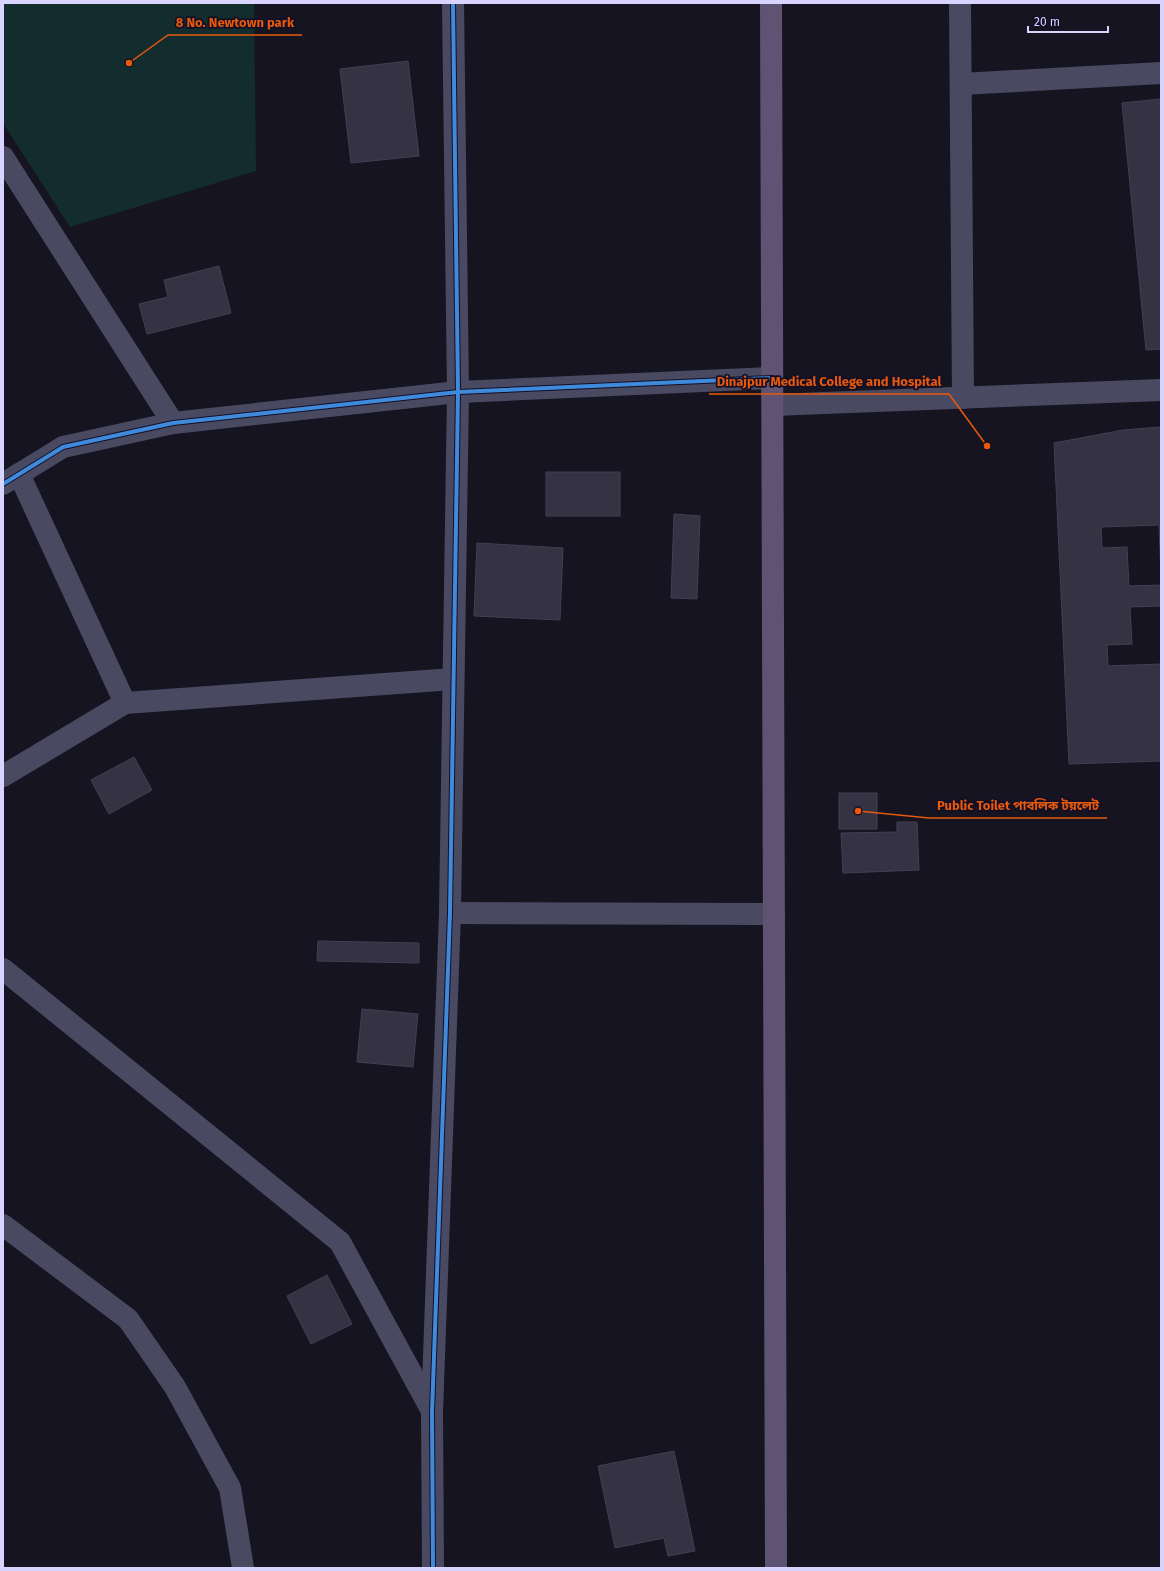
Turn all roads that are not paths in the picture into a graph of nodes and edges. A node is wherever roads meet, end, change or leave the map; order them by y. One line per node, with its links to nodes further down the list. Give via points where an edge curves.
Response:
1 (453, 3): 9 (street)
2 (771, 3): 7 (main road)
3 (960, 3): 5 (street)
4 (1161, 73): 5 (street)
5 (961, 84): 10 (street)
6 (3, 157): 12 (street)
7 (772, 378): 9 (street); 11 (main road)
8 (1161, 390): 10 (street)
9 (458, 392): 12 (street); 14 (street)
10 (963, 398): 11 (street)
11 (773, 405): 18 (main road)
12 (173, 423): 13 (street, via 63,447)
13 (11, 479): 15 (street)
14 (453, 679): 15 (street); 17 (street)
15 (125, 703): 16 (street)
16 (3, 776)
17 (450, 913): 18 (street); 21 (street)
18 (774, 914): 24 (main road)
19 (3, 969): 21 (street, via 340,1242)
20 (3, 1225): 22 (street, via 128,1319 133,1326 175,1387 230,1488)
21 (432, 1412): 23 (street)
22 (242, 1568)
23 (433, 1568)
24 (776, 1568)

